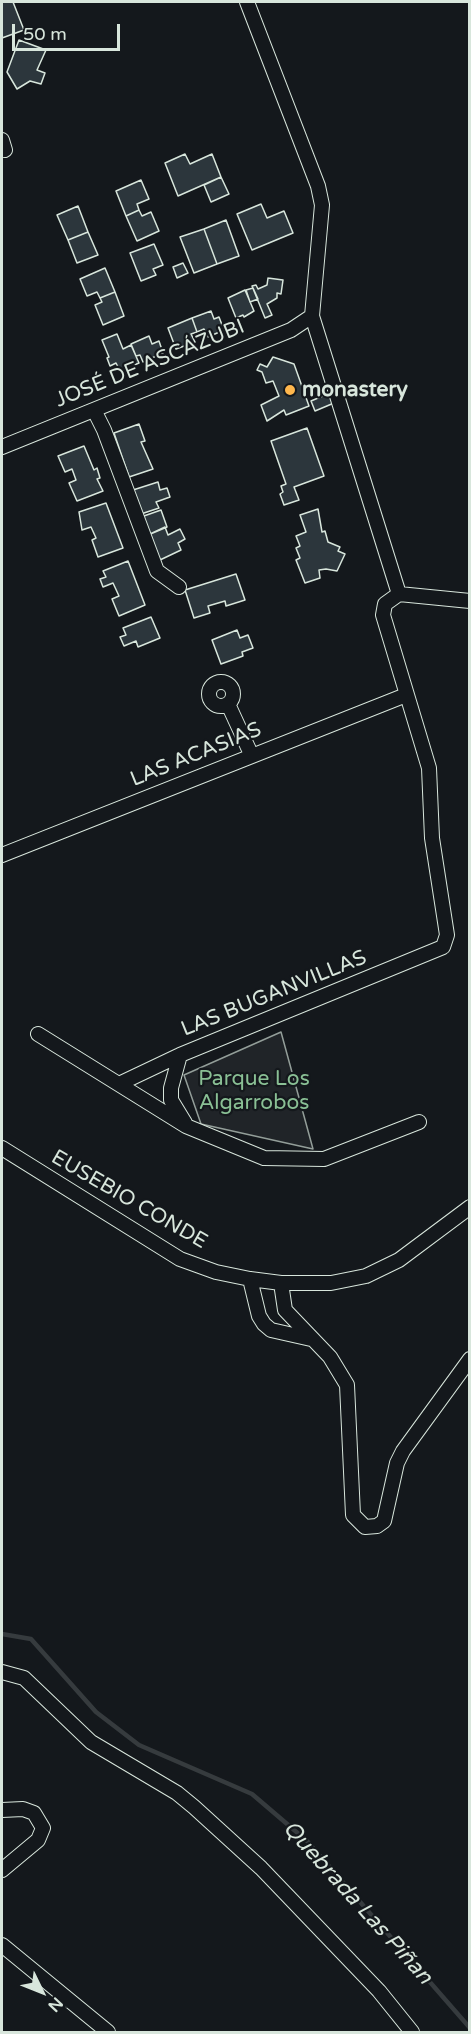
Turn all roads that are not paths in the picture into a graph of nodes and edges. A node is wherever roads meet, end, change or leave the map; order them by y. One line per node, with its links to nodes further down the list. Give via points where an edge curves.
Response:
1 (247, 2): 2 (street, via 309,159 322,205)
2 (312, 316): 3 (street, JOSÉ DE ASCÁZUBI, via 291,330); 6 (street)
3 (94, 410): 4 (street, JOSÉ DE ASCÁZUBI); 5 (street, via 157,571)
4 (2, 447)
5 (179, 587)
6 (399, 594): 7 (street); 8 (street, via 385,604 383,615)
7 (470, 602)
8 (406, 695): 10 (street, LAS ACASIAS); 13 (street, LAS BUGANVILLAS, via 429,768 432,838 447,935 443,947)
9 (228, 704): 10 (street)
10 (251, 754): 11 (street, LAS ACASIAS)
11 (2, 855)
12 (38, 1034): 14 (street)
13 (180, 1055): 14 (street, LAS BUGANVILLAS); 16 (street, via 171,1100)
14 (121, 1083): 16 (street)
15 (419, 1122): 16 (street, via 324,1159 264,1158)
16 (186, 1126)
17 (2, 1148): 19 (street, EUSEBIO CONDE, via 180,1259)
18 (470, 1208): 20 (street, EUSEBIO CONDE, via 399,1260 366,1276 331,1283)
19 (250, 1280): 20 (street, EUSEBIO CONDE); 21 (street, via 264,1324 271,1330)
20 (281, 1283): 21 (street, via 285,1310)
21 (311, 1338): 22 (street, via 330,1357 347,1385 353,1515 365,1527 384,1521 403,1451)
22 (470, 1359)
23 (2, 1672): 28 (street, via 24,1678 91,1742 194,1807 261,1868 379,1991)
24 (2, 1810): 25 (street, via 34,1813 43,1828 38,1840)
25 (2, 1870)
26 (2, 1945): 27 (street)
27 (108, 2032)
28 (412, 2032)

